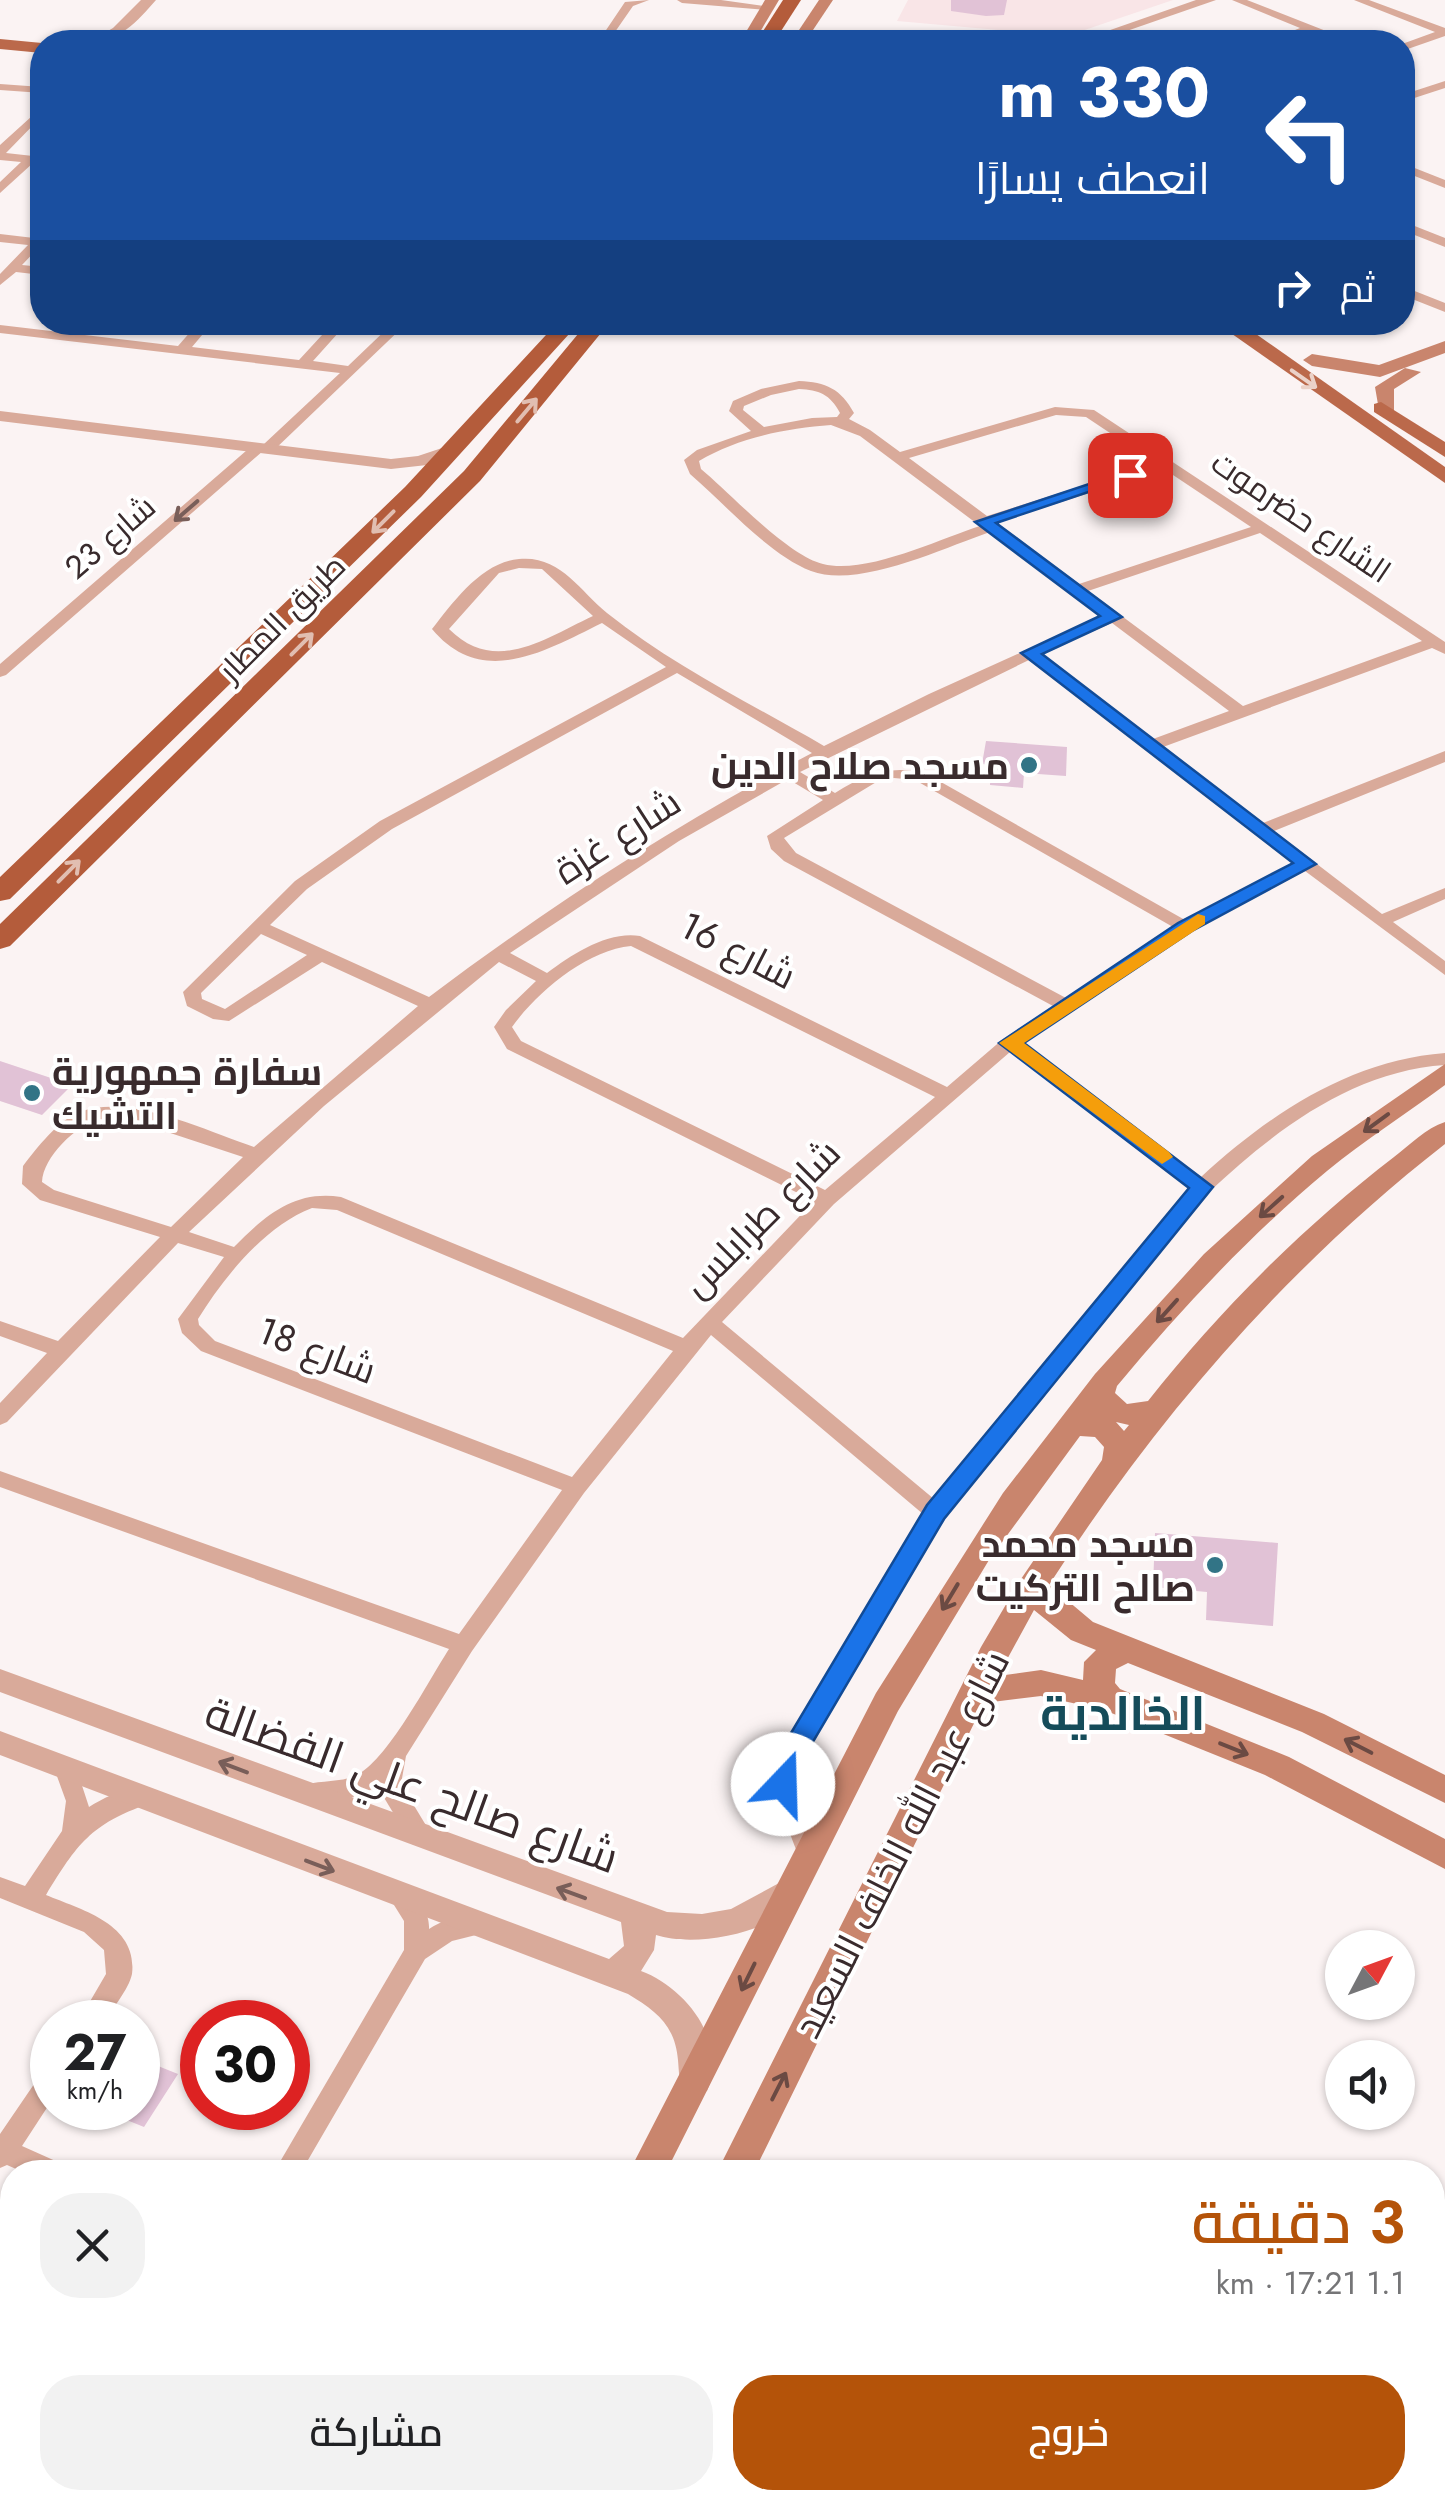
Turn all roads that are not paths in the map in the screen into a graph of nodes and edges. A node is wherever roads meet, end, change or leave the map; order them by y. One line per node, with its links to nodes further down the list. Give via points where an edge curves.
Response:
1 (153, 0): 13 (street); 14 (street)
2 (644, 0): 10 (street)
3 (682, 0): 11 (street)
4 (792, 0): 17 (highway)
5 (808, 0): 18 (highway)
6 (826, 0): 19 (main road)
7 (1209, 0): 20 (street)
8 (1237, 0): 12 (street)
9 (1359, 0): 23 (street)
10 (628, 2): 15 (street)
11 (769, 4): 16 (main road)
12 (1310, 28): 21 (street); 22 (street)
13 (119, 30)
14 (125, 30)
15 (610, 30)
16 (754, 30)
17 (773, 30)
18 (790, 30)
19 (806, 30)
20 (1124, 30)
21 (1304, 30)
22 (1315, 30)
23 (1445, 32): 24 (street)
24 (1415, 43)
25 (0, 44): 26 (main road)
26 (30, 47)
27 (0, 54): 28 (main road)
28 (30, 57)
29 (1445, 84): 32 (street)
30 (0, 87): 31 (street)
31 (30, 89)
32 (1415, 94)
33 (30, 122): 34 (street)
34 (1, 151): 35 (street)
35 (30, 158)
36 (30, 165): 39 (street)
37 (1415, 171): 38 (street)
38 (1445, 184)
39 (0, 189)
40 (1415, 230): 43 (street)
41 (0, 238): 42 (street)
42 (30, 240)
43 (1445, 243)
44 (30, 250): 45 (street)
45 (12, 268): 46 (street); 47 (street)
46 (30, 270)
47 (0, 281)
48 (1415, 295): 49 (street)
49 (1445, 308)
50 (30, 328): 51 (street)
51 (0, 329)
52 (90, 335): 61 (street)
53 (196, 335): 61 (street)
54 (330, 335): 64 (street)
55 (388, 335): 65 (street)
56 (573, 335): 72 (highway, طريق المطار)
57 (577, 335): 94 (highway, طريق المطار, one-way to 57, via 472,476)
58 (1243, 335): 77 (main road, one-way to 77)
59 (1278, 335): 63 (main road)
60 (1445, 347): 66 (main road)
61 (182, 350): 64 (street)
62 (1445, 358): 66 (main road)
63 (1312, 360): 66 (main road); 67 (main road)
64 (302, 365): 65 (street)
65 (351, 370): 71 (street)
66 (1386, 375): 67 (main road)
67 (1387, 412): 73 (main road)
68 (0, 416): 71 (street, شارع 23)
69 (841, 421): 70 (street); 70 (street, via 847,413 842,401 817,386 795,384 738,404 736,411); 74 (street)
70 (762, 433): 79 (street, via 694,456 691,465 817,568 858,568)
71 (264, 447): 75 (street, شارع 23); 87 (street, شارع 23, one-way to 87)
72 (454, 449): 75 (street, شارع 23); 78 (highway, طريق المطار)
73 (1445, 451)
74 (898, 457): 76 (street, الشارع حضرموت, via 1072,410 1095,415); 79 (street)
75 (391, 464): 78 (street, via 410,476)
76 (1168, 464): 79 (street); 80 (street, الشارع حضرموت)
77 (1445, 477)
78 (413, 492): 88 (highway, طريق المطار, one-way to 88)
79 (986, 524): 81 (street)
80 (1264, 528): 81 (street); 84 (street, الشارع حضرموت)
81 (1076, 590): 83 (street)
82 (603, 617): 82 (street, via 546,565 519,562 494,570 440,628 472,653 503,660); 86 (street)
83 (1113, 617): 85 (street, شارع غزة); 89 (street)
84 (1439, 646): 89 (street)
85 (1030, 653): 90 (street); 91 (street, شارع غزة)
86 (677, 668): 91 (street); 101 (street, via 386,825 301,885)
87 (0, 672)
88 (224, 678): 94 (highway, via 121,793 130,800); 98 (highway, طريق المطار)
89 (1241, 712): 90 (street)
90 (1150, 746): 96 (street)
91 (824, 754): 93 (street, شارع غزة)
92 (1445, 756): 96 (street)
93 (788, 772): 95 (street); 104 (street, شارع غزة)
94 (146, 795): 103 (highway, طريق المطار, one-way to 94)
95 (833, 799): 102 (street, via 882,774 919,776); 109 (street, via 779,831 777,845)
96 (1261, 830): 97 (street)
97 (1306, 864): 100 (street); 102 (street, شارع طرابلس)
98 (0, 893)
99 (1445, 893): 100 (street)
100 (1380, 921): 106 (street)
101 (258, 926): 105 (street); 105 (street, via 192,992 192,1002 229,1015)
102 (1185, 927): 109 (street, شارع طرابلس)
103 (0, 940)
104 (500, 954): 107 (street); 108 (street, شارع غزة)
105 (320, 956): 108 (street)
106 (1445, 970)
107 (549, 981): 113 (street, شارع 16, via 614,940 648,944); 117 (street, شارع 16, via 507,1020 504,1034 514,1045)
108 (431, 1005): 115 (street, شارع غزة)
109 (1064, 1005): 110 (street, شارع طرابلس)
110 (1010, 1043): 113 (street, شارع طرابلس); 116 (street)
111 (1445, 1058): 116 (street, شارع عبد الله الخلف السعيد, via 1388,1064 1300,1112 1231,1158)
112 (1445, 1072): 124 (main road, شارع عبد الله الخلف السعيد, one-way to 124, via 1308,1174 1196,1279)
113 (945, 1094): 117 (street, شارع طرابلس)
114 (1445, 1130): 125 (main road, شارع عبد الله الخلف السعيد, via 1283,1268)
115 (256, 1155): 118 (street, شارع غزة); 118 (street, via 112,1112 79,1119 33,1166 38,1191)
116 (1202, 1187): 131 (street, شارع عبد الله الخلف السعيد)
117 (827, 1199): 120 (street, شارع طرابلس)
118 (173, 1234): 119 (street); 123 (street, شارع غزة)
119 (239, 1255): 122 (street, via 299,1205 341,1204); 130 (street, شارع 18, via 188,1319 188,1328 208,1346)
120 (710, 1322): 122 (street, شارع طرابلس); 131 (street)
121 (0, 1328): 123 (street)
122 (686, 1348): 130 (street, شارع طرابلس)
123 (61, 1350): 126 (street, شارع غزة)
124 (1106, 1380): 125 (main road, via 1100,1393 1106,1406 1122,1415); 127 (main road, شارع عبد الله الخلف السعيد)
125 (1156, 1410): 128 (main road, شارع عبد الله الخلف السعيد)
126 (0, 1418)
127 (1064, 1432): 128 (main road, via 1103,1428 1119,1445); 146 (main road, شارع عبد الله الخلف السعيد, one-way to 146, via 912,1660)
128 (1117, 1460): 132 (main road, شارع عبد الله الخلف السعيد)
129 (0, 1480): 133 (street)
130 (576, 1487): 133 (street, شارع طرابلس)
131 (936, 1512): 146 (street, شارع عبد الله الخلف السعيد, via 798,1743 783,1784)
132 (1032, 1588): 134 (main road, via 1056,1614); 136 (main road, شارع عبد الله الخلف السعيد)
133 (464, 1645): 139 (street, شارع طرابلس)
134 (1125, 1650): 137 (main road, via 1100,1662 1096,1674); 141 (main road, one-way to 134, via 1313,1723)
135 (1, 1681): 142 (street, شارع صالح علي الفضالة, one-way to 135)
136 (974, 1692): 137 (main road, via 1041,1682); 162 (main road, شارع عبد الله الخلف السعيد, one-way to 136)
137 (1109, 1698): 147 (main road, one-way to 147, via 1277,1766)
138 (0, 1743): 140 (street)
139 (396, 1756): 142 (street, شارع طرابلس, via 360,1785); 145 (street, via 389,1785)
140 (66, 1768): 143 (street); 144 (street, via 78,1801)
141 (1445, 1790)
142 (302, 1793): 145 (street, شارع صالح علي الفضالة)
143 (140, 1797): 144 (street, via 98,1810); 150 (street, one-way to 150)
144 (74, 1830): 151 (street)
145 (421, 1837): 152 (street, شارع صالح علي الفضالة, one-way to 145)
146 (809, 1853): 149 (main road, شارع عبد الله الخلف السعيد)
147 (1445, 1855)
148 (0, 1886): 151 (street)
149 (792, 1889): 152 (street, شارع صالح علي الفضالة, via 744,1922 721,1928 692,1929); 157 (main road, شارع عبد الله الخلف السعيد, one-way to 157)
150 (401, 1897): 153 (street); 154 (street, via 418,1918)
151 (31, 1898): 156 (street, via 93,1925 116,1945 119,1975)
152 (632, 1915): 155 (street, via 640,1948)
153 (479, 1925): 154 (street, via 446,1931); 155 (street)
154 (416, 1951): 160 (street)
155 (610, 1973): 157 (street, via 681,2012 691,2032)
156 (104, 2000)
157 (695, 2083): 161 (main road, شارع عبد الله الخلف السعيد)
158 (30, 2112): 159 (street)
159 (2, 2154)
160 (294, 2160)
161 (653, 2160)
162 (741, 2160)

